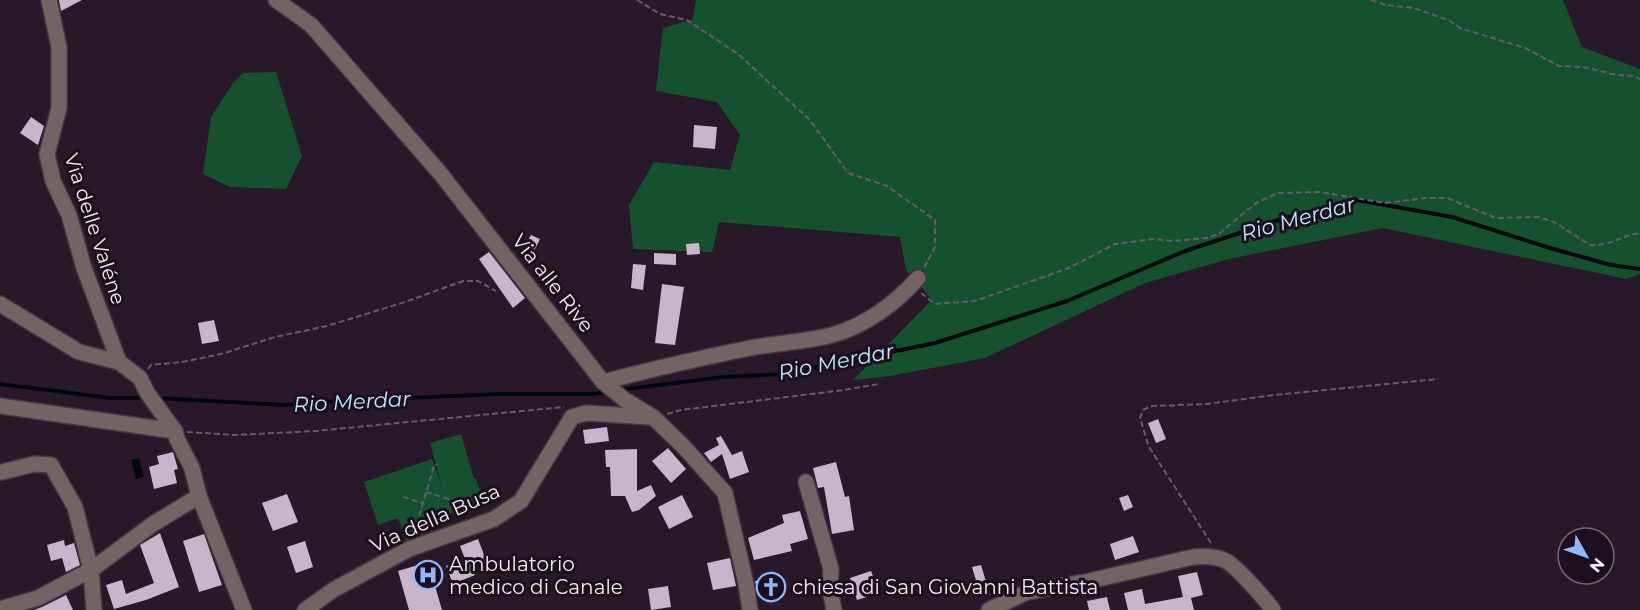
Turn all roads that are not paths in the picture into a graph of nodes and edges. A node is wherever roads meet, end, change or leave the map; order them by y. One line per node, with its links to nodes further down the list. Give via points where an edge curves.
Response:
1 (49, 0): 5 (street, Via delle Valéne, via 58,46 59,108 47,154 53,181 69,215)
2 (276, 0): 6 (street, Via alle Rive, via 310,25 440,173)
3 (915, 282): 6 (street, via 903,296 864,322 832,335 653,369)
4 (0, 304): 5 (street, via 79,352)
5 (119, 362): 9 (street, via 140,378)
6 (612, 389): 8 (street, Via alle Rive)
7 (0, 406): 9 (street)
8 (653, 417): 17 (street, Via della Busa, via 586,413 572,417 521,501 494,519 420,544 333,590); 18 (street, Via alle Rive, via 725,493)
9 (176, 430): 12 (street)
10 (2, 472): 13 (street, via 34,464 51,465 75,507)
11 (806, 482): 19 (street, via 831,569)
12 (199, 496): 13 (street); 16 (street)
13 (91, 570): 14 (street, via 38,598); 15 (street)
14 (0, 609)
15 (94, 610)
16 (244, 610)
17 (305, 610)
18 (750, 610)
19 (834, 610)
20 (989, 610): 21 (street, via 1027,592 1209,556 1227,561)
21 (1273, 610)

